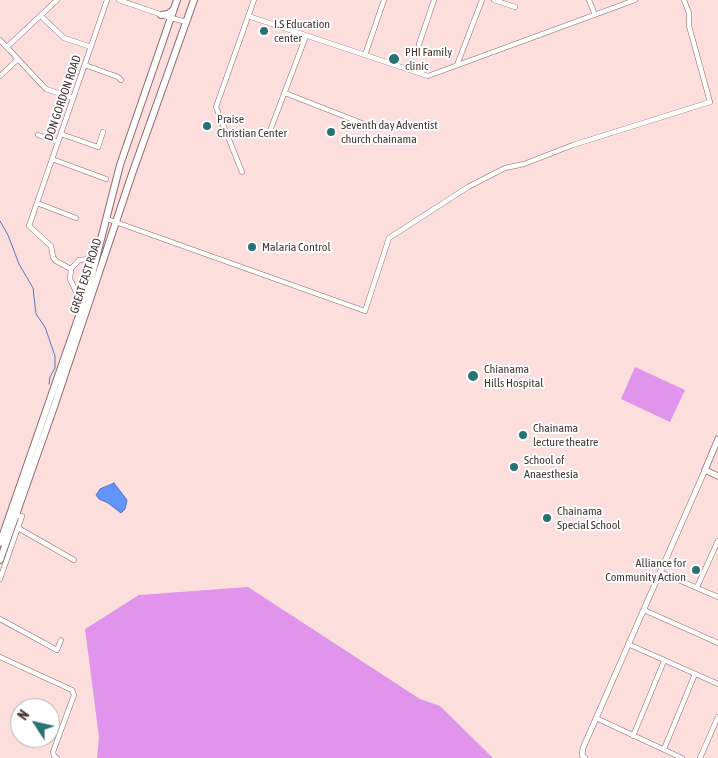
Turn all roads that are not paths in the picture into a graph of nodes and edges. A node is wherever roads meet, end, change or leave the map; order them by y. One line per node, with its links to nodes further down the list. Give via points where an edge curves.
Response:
1 (57, 0): 18 (street)
2 (106, 0): 27 (street, DON GORDON ROAD)
3 (119, 0): 16 (street)
4 (177, 0): 15 (main road, GREAT EAST ROAD)
5 (194, 0): 21 (main road, GREAT EAST ROAD)
6 (254, 0): 19 (street)
7 (384, 0): 28 (street)
8 (434, 0): 25 (street)
9 (482, 0): 31 (street)
10 (494, 0): 14 (street)
11 (589, 0): 17 (street)
12 (635, 0): 17 (street)
13 (684, 0): 48 (street, via 710,102 504,168 468,187 389,238 365,311)
14 (515, 7)
15 (174, 8): 16 (main road, via 168,14); 20 (main road, GREAT EAST ROAD)
16 (161, 14): 20 (street); 22 (main road)
17 (595, 15): 31 (street)
18 (40, 16): 26 (street); 27 (street, via 64,38)
19 (248, 16): 23 (street); 43 (street, via 216,107)
20 (171, 18): 21 (street); 22 (main road, GREAT EAST ROAD)
21 (186, 22): 48 (main road, GREAT EAST ROAD)
22 (168, 26): 47 (main road, GREAT EAST ROAD, via 120,165)
23 (306, 36): 28 (street); 34 (street)
24 (0, 40): 26 (street)
25 (419, 44)
26 (7, 47): 29 (street)
27 (91, 47): 30 (street, DON GORDON ROAD)
28 (365, 55): 31 (street, via 428,76)
29 (18, 59): 32 (street); 35 (street, via 46,89)
30 (85, 65): 33 (street); 35 (street, DON GORDON ROAD)
31 (457, 65)
32 (0, 76)
33 (121, 80)
34 (285, 93): 36 (street); 40 (street)
35 (72, 98): 38 (street, DON GORDON ROAD)
36 (364, 124)
37 (103, 132): 38 (street, via 98,146)
38 (61, 134): 41 (street, DON GORDON ROAD)
39 (38, 135): 41 (street)
40 (268, 136)
41 (58, 142): 42 (street, DON GORDON ROAD)
42 (52, 159): 44 (street); 45 (street, DON GORDON ROAD)
43 (242, 172)
44 (106, 179)
45 (37, 203): 46 (street); 50 (street, DON GORDON ROAD, via 30,228 51,246 56,261)
46 (76, 218)
47 (107, 220): 48 (street); 49 (main road, GREAT EAST ROAD)
48 (116, 222): 55 (main road, GREAT EAST ROAD)
49 (104, 227): 50 (street, via 93,255 76,262); 51 (main road, GREAT EAST ROAD)
50 (71, 269): 51 (street, via 70,279 80,305)
51 (69, 346): 58 (main road, GREAT EAST ROAD)
52 (718, 439): 53 (main road)
53 (705, 470): 54 (main road); 61 (street)
54 (718, 476)
55 (16, 516): 56 (street, via 22,516); 59 (main road, GREAT EAST ROAD)
56 (18, 528): 60 (street); 62 (street)
57 (718, 541): 63 (street)
58 (0, 543)
59 (0, 560)
60 (74, 560)
61 (660, 572): 63 (street); 65 (street)
62 (0, 579)
63 (697, 587): 64 (street)
64 (718, 597)
65 (644, 610): 68 (street); 69 (street)
66 (0, 619): 67 (street, via 57,650)
67 (61, 640)
68 (718, 643)
69 (628, 644): 71 (street); 75 (street)
70 (0, 657): 78 (street, via 72,690 74,695 53,752)
71 (664, 661): 72 (street); 76 (street)
72 (695, 674): 73 (street); 77 (street)
73 (718, 684)
74 (718, 717): 81 (street)
75 (596, 718): 76 (street); 79 (street, via 582,751)
76 (633, 736): 77 (street)
77 (664, 749): 80 (street)
78 (57, 758)
79 (585, 758)
80 (682, 758)
81 (700, 758)

